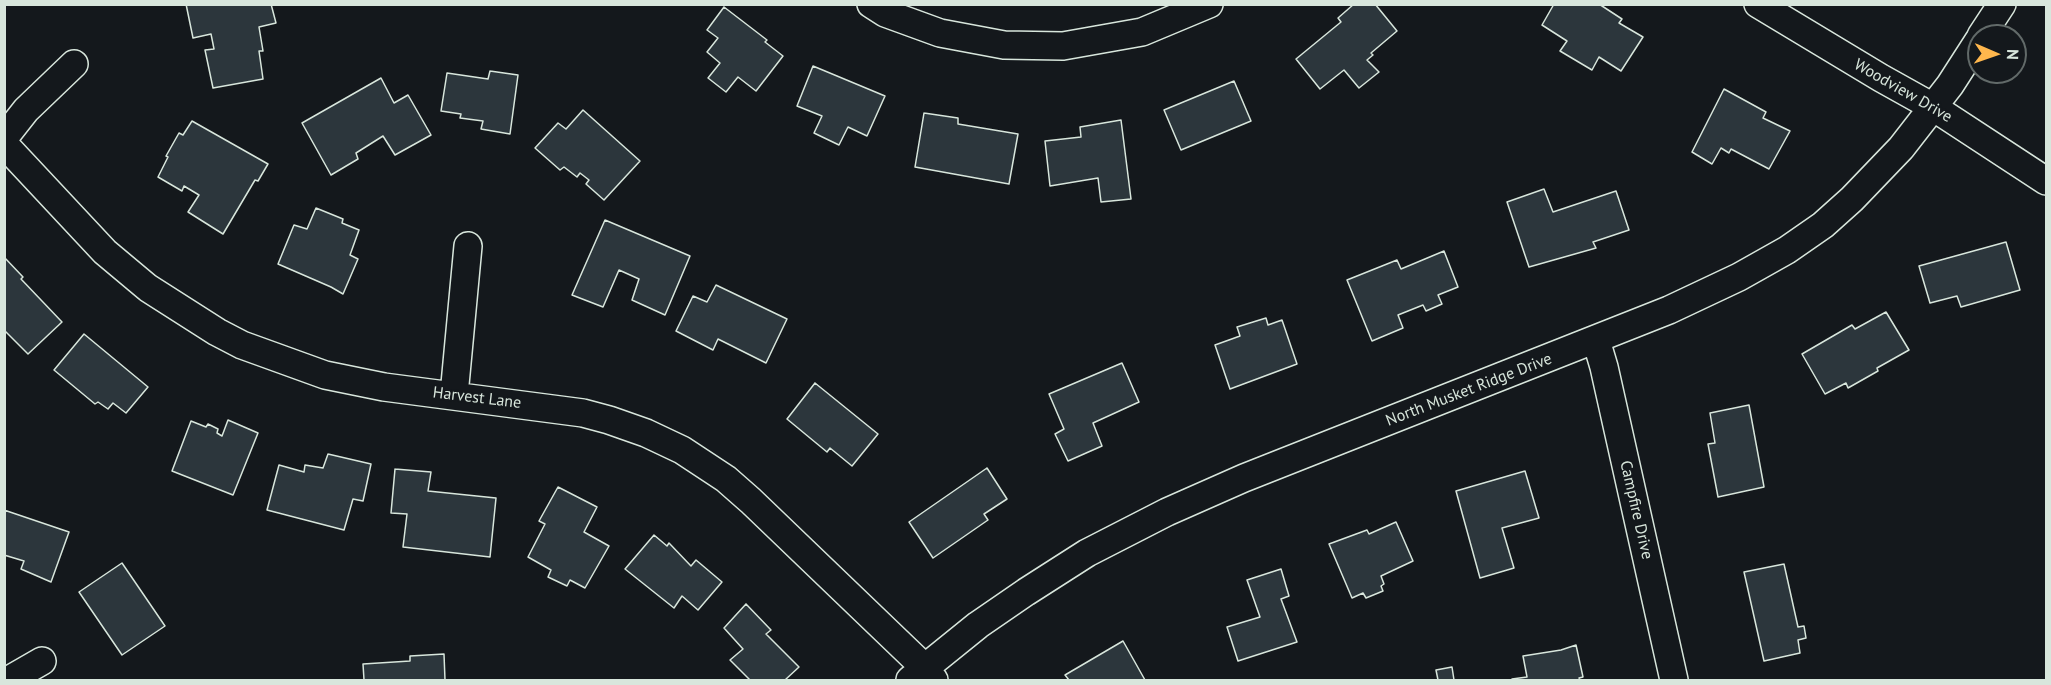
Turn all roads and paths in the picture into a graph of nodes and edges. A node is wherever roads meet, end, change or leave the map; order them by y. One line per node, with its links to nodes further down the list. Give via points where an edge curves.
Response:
1 (871, 4): 2 (street, via 940,33 1004,45 1063,46 1142,33)
2 (1209, 4)
3 (1758, 4): 8 (street, Woodview Drive)
4 (2002, 4): 5 (street, North Musket Ridge Drive)
5 (1989, 24)
6 (1967, 58): 8 (street, North Musket Ridge Drive)
7 (74, 64): 9 (street, via 26,110)
8 (1933, 107): 11 (street, Woodview Drive); 13 (street, North Musket Ridge Drive, via 1901,148 1852,199 1787,250 1670,310)
9 (4, 138)
10 (4, 144): 14 (street, Harvest Lane, via 105,252 148,288 217,332 325,375)
11 (2046, 181)
12 (468, 246): 14 (street)
13 (1596, 340): 16 (street, North Musket Ridge Drive, via 1167,512 1087,553 1026,592 978,625); 18 (street, Campfire Drive)
14 (454, 395): 16 (street, Harvest Lane, via 583,413 646,433 682,450 751,501)
15 (42, 661): 17 (street)
16 (923, 676)
17 (9, 681)
18 (1674, 681)

